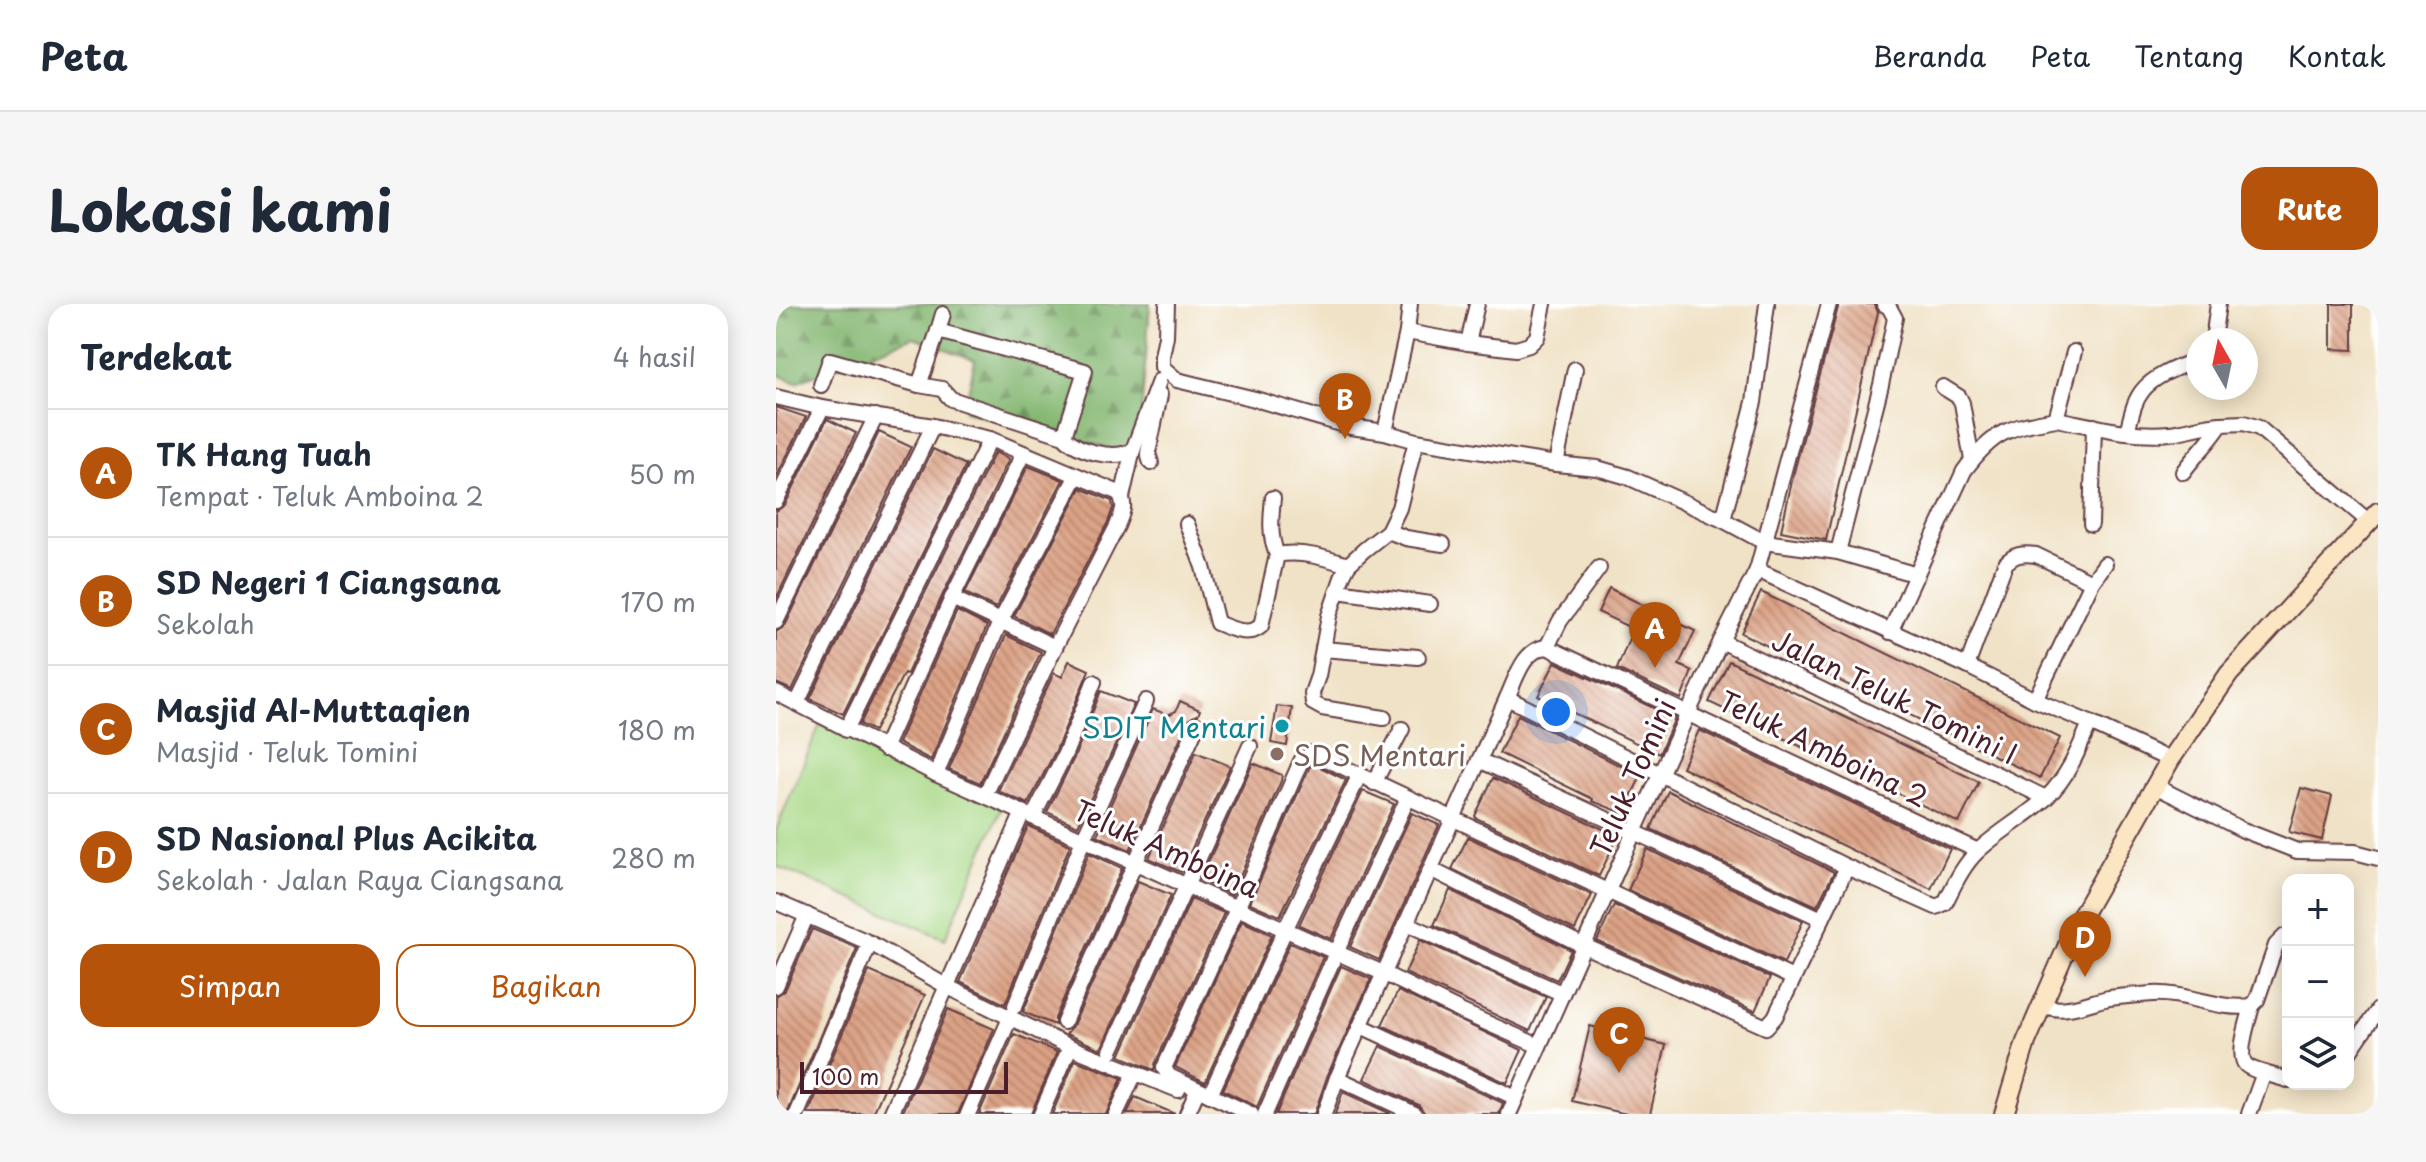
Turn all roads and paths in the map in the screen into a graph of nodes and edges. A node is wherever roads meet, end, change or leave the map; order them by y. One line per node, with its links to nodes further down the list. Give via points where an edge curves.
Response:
1 (1167, 304): 17 (street)
2 (1410, 304): 12 (street)
3 (1477, 304): 13 (street)
4 (1544, 304): 13 (street, via 1537,337 1529,345 1516,349)
5 (1767, 304): 44 (street, via 1754,402)
6 (1829, 304): 48 (street, Teluk Tomini)
7 (1884, 304): 50 (street, via 1895,318)
8 (2218, 304): 10 (street)
9 (943, 314): 11 (street)
10 (2215, 328)
11 (938, 331): 19 (street); 30 (street, via 1085,371)
12 (1407, 332): 13 (street); 28 (street)
13 (1468, 343)
14 (2074, 352): 24 (street)
15 (2186, 365): 29 (street, via 2143,389)
16 (1575, 369): 37 (street)
17 (1161, 374): 28 (street); 33 (street); 36 (street, via 1148,453)
18 (821, 385): 19 (street, via 830,360)
19 (919, 385): 30 (street)
20 (1943, 387): 35 (street, via 1962,403)
21 (776, 397): 22 (street)
22 (822, 408): 23 (street); 42 (street)
23 (876, 416): 26 (street); 61 (street)
24 (2056, 419): 27 (street); 35 (street, via 2000,434)
25 (2221, 424): 29 (street, via 2172,433); 38 (street); 43 (street, via 2259,428)
26 (933, 426): 31 (street); 75 (street)
27 (2094, 426): 29 (street); 46 (street)
28 (1385, 432): 32 (street)
29 (2127, 432)
30 (1064, 436): 33 (street, via 1072,445 1099,453 1124,456)
31 (990, 439): 34 (street); 81 (street)
32 (1416, 441): 37 (street); 47 (street)
33 (1133, 450): 40 (street)
34 (1023, 454): 39 (street); 59 (street)
35 (1972, 460): 56 (street)
36 (1151, 463)
37 (1556, 464): 44 (street, via 1628,477)
38 (2183, 472)
39 (1076, 477): 40 (street); 62 (street)
40 (1122, 497): 65 (street, via 1117,526)
41 (1273, 498): 51 (street, via 1270,526)
42 (776, 501)
43 (2373, 517): 85 (main road, via 2229,674)
44 (1723, 520): 48 (street)
45 (1187, 524): 51 (street, via 1217,623 1229,628 1252,631 1261,626)
46 (2091, 524)
47 (1388, 531): 49 (street); 53 (street)
48 (1764, 542): 50 (street); 55 (street, Teluk Tomini)
49 (1443, 544)
50 (1838, 552): 56 (street)
51 (1277, 555): 53 (street, via 1292,553)
52 (2105, 564): 57 (street)
53 (1348, 565): 58 (street)
54 (1599, 568): 66 (street)
55 (1757, 570): 63 (street); 64 (street, Teluk Tomini)
56 (1917, 575): 63 (street)
57 (2092, 582): 69 (street, via 2036,555 2010,559); 73 (street)
58 (1338, 591): 60 (street); 67 (street)
59 (952, 598): 62 (street); 83 (street)
60 (1430, 604)
61 (776, 622)
62 (1000, 622): 65 (street); 86 (street)
63 (1890, 632): 69 (street)
64 (1721, 641): 76 (street, Teluk Tomini); 93 (street, Jalan Teluk Tomini I)
65 (1055, 647): 91 (street)
66 (1547, 647): 72 (street, via 1525,660); 76 (street, Teluk Amboina 2)
67 (1323, 649): 68 (street); 77 (street, via 1313,703)
68 (1418, 657)
69 (1967, 666): 73 (street)
70 (1094, 682): 94 (street, via 1065,754)
71 (776, 693): 75 (street, Teluk Amboina)
72 (1507, 698): 84 (street); 88 (street)
73 (2035, 700): 78 (street)
74 (1146, 701): 97 (street)
75 (797, 703): 81 (street, Teluk Amboina)
76 (1690, 713): 88 (street, Teluk Tomini); 98 (street, Teluk Amboina 2)
77 (1384, 718)
78 (2090, 723): 85 (street); 93 (street, via 2069,770)
79 (1197, 725): 100 (street)
80 (1402, 729): 89 (street)
81 (846, 730): 83 (street, Teluk Amboina)
82 (1250, 746): 103 (street)
83 (884, 749): 86 (street, Teluk Amboina)
84 (1479, 760): 95 (street); 96 (street)
85 (2170, 760): 90 (main road)
86 (936, 774): 91 (street, Teluk Amboina)
87 (1360, 774): 89 (street); 106 (street, via 1313,753 1301,761); 110 (street)
88 (1661, 776): 96 (street, Teluk Tomini); 101 (street)
89 (1374, 783): 92 (street)
90 (2155, 786): 99 (street, via 2297,851); 120 (main road, via 2077,924)
91 (985, 795): 94 (street, Teluk Amboina)
92 (1408, 798): 95 (street); 114 (street)
93 (2046, 798): 98 (street)
94 (1028, 814): 97 (street, Teluk Amboina); 118 (street)
95 (1454, 820): 102 (street); 104 (street)
96 (1634, 832): 104 (street, Teluk Tomini); 108 (street)
97 (1084, 838): 100 (street, Teluk Amboina); 123 (street)
98 (1978, 851): 101 (street, via 1945,903 1936,907)
99 (2378, 858)
100 (1137, 862): 103 (street, Teluk Amboina); 124 (street)
101 (1847, 867): 108 (street)
102 (1432, 870): 109 (street); 113 (street)
103 (1187, 887): 106 (street, Teluk Amboina); 129 (street)
104 (1609, 892): 113 (street, Teluk Tomini); 116 (street)
105 (776, 902): 107 (street)
106 (1237, 909): 110 (street, Teluk Amboina); 134 (street, via 1165,1065 1169,1076)
107 (807, 915): 112 (street); 117 (street)
108 (1822, 919): 116 (street)
109 (1408, 924): 115 (street); 119 (street)
110 (1285, 930): 114 (street, Teluk Amboina); 134 (street)
111 (2282, 939): 121 (street)
112 (870, 943): 118 (street); 136 (street)
113 (1582, 945): 116 (street, via 1766,1027); 119 (street, Teluk Tomini)
114 (1336, 953): 115 (street, Teluk Amboina); 144 (street)
115 (1385, 974): 125 (street); 127 (street, Teluk Amboina)
116 (1793, 978)
117 (776, 986)
118 (948, 987): 123 (street); 137 (street)
119 (1561, 993): 127 (street, Teluk Tomini)
120 (2042, 1005): 121 (street, via 2071,1008 2158,994); 148 (main road)
121 (2252, 1006): 131 (street, via 2242,1060)
122 (2378, 1010): 126 (street)
123 (1012, 1012): 128 (street); 138 (street)
124 (1064, 1022)
125 (1361, 1026): 132 (street); 135 (street)
126 (2354, 1045)
127 (1539, 1046): 135 (street, Teluk Tomini)
128 (1070, 1047): 130 (street); 139 (street)
129 (1111, 1051)
130 (1135, 1073): 134 (street); 140 (street)
131 (2264, 1073): 133 (street); 149 (street)
132 (1337, 1078): 145 (street); 146 (street)
133 (2282, 1078)
134 (1202, 1096): 141 (street); 142 (street); 143 (street)
135 (1516, 1098): 147 (street, Teluk Tomini)
136 (797, 1114)
137 (891, 1114)
138 (968, 1114)
139 (1041, 1114)
140 (1116, 1114)
141 (1187, 1114)
142 (1233, 1114)
143 (1251, 1114)
144 (1265, 1114)
145 (1324, 1114)
146 (1415, 1114)
147 (1509, 1114)
148 (2004, 1114)
149 (2249, 1114)

